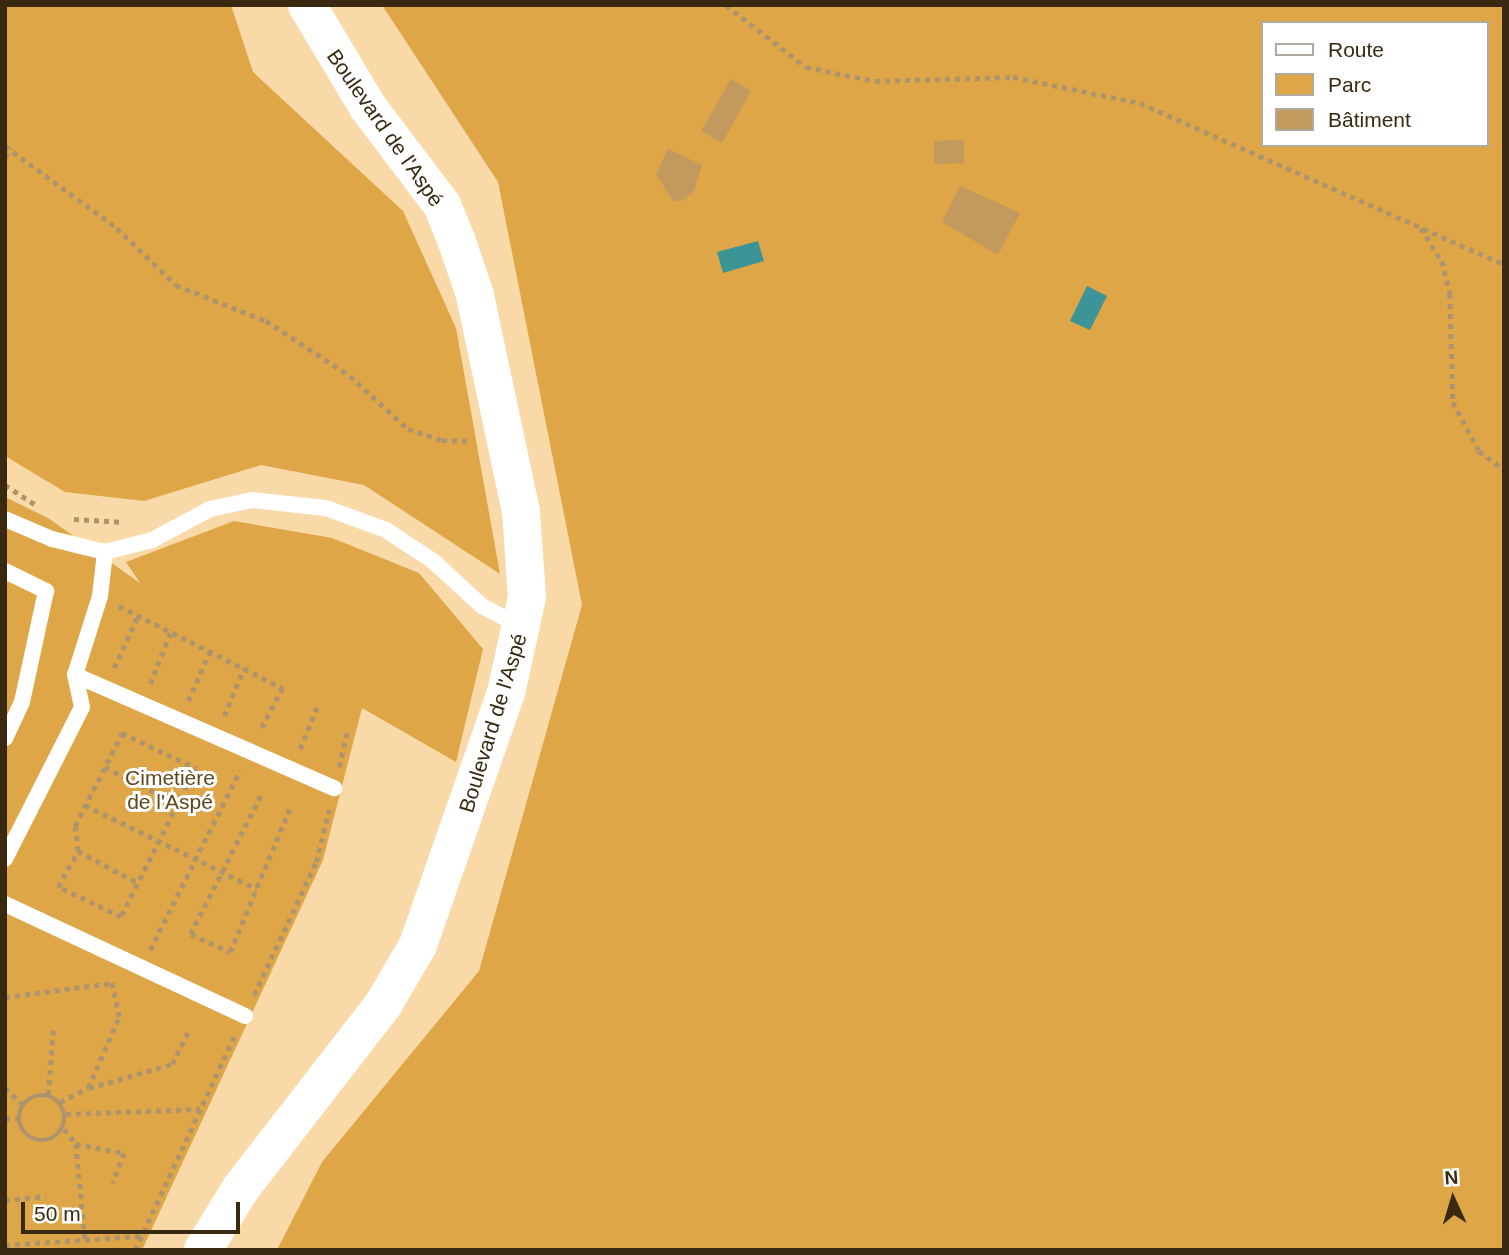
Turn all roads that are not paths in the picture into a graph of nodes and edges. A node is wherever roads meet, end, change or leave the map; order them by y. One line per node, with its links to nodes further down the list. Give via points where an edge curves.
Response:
1 (307, 5): 5 (main road, Boulevard de l'Aspé, via 368,107 442,205 475,295 526,564)
2 (5, 519): 3 (lane, via 52,539)
3 (105, 552): 5 (lane, via 152,540 210,509 252,500 326,508 386,530 433,561 482,606); 6 (lane, via 100,596)
4 (5, 571): 7 (lane, via 47,591 22,702)
5 (524, 628): 12 (main road, Boulevard de l'Aspé, via 418,945 383,1005 241,1188)
6 (75, 675): 8 (lane); 9 (lane, via 82,707)
7 (5, 738)
8 (334, 788)
9 (5, 859)
10 (5, 904): 11 (lane)
11 (244, 1016)
12 (203, 1250)

